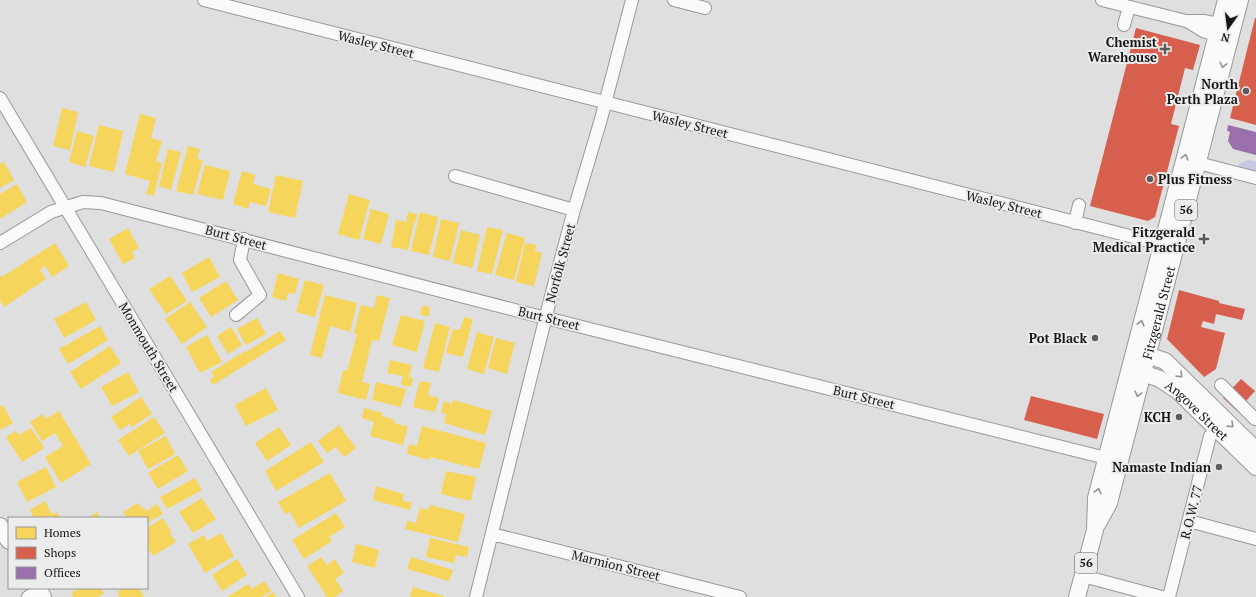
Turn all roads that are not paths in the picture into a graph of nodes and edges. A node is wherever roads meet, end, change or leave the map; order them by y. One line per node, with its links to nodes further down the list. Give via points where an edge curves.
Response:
1 (204, 0): 12 (street, Wasley Street)
2 (632, 0): 12 (street, Norfolk Street)
3 (674, 0): 8 (street)
4 (1102, 0): 7 (street)
5 (1226, 0): 10 (main road, Fitzgerald Street / 56)
6 (1240, 0): 10 (main road, Fitzgerald Street / 56)
7 (1132, 5): 9 (street); 10 (street, via 1186,21 1203,31)
8 (705, 8)
9 (1124, 25)
10 (1225, 32): 13 (main road, Fitzgerald Street / 56, one-way to 13); 22 (main road, Fitzgerald Street / 56, one-way to 10)
11 (0, 98): 17 (street, Monmouth Street)
12 (606, 103): 18 (street, Norfolk Street); 19 (street, Wasley Street)
13 (1198, 163): 15 (street); 22 (main road, Fitzgerald Street / 56)
14 (455, 176): 18 (street)
15 (1256, 178)
16 (1079, 205): 19 (street)
17 (66, 207): 20 (street, Burt Street, via 83,202 101,203); 21 (street, Burt Street, via 51,212); 40 (street, Monmouth Street)
18 (574, 210): 24 (street, Norfolk Street)
19 (1075, 222): 22 (street, Wasley Street)
20 (244, 239): 23 (street, via 240,260 260,295); 24 (street, Burt Street)
21 (0, 243)
22 (1169, 246): 25 (main road, Fitzgerald Street / 56)
23 (236, 315)
24 (546, 318): 31 (street, Burt Street); 36 (street, Norfolk Street)
25 (1141, 353): 26 (main road, Fitzgerald Street / 56); 30 (main road, Angove Street, one-way to 30, via 1165,361)
26 (1136, 371): 29 (main road, Angove Street, via 1165,381); 31 (main road, Fitzgerald Street / 56); 35 (main road, Fitzgerald Street / 56, one-way to 35, via 1109,502)
27 (1221, 385): 28 (street)
28 (1255, 419)
29 (1217, 429): 32 (main road, Angove Street); 33 (street, R.O.W. 77, via 1210,436)
30 (1256, 450)
31 (1106, 458): 35 (main road, Fitzgerald Street / 56, one-way to 31, via 1096,498)
32 (1256, 467)
33 (1189, 521): 38 (street); 45 (street, R.O.W. 77)
34 (0, 526): 37 (main road)
35 (1095, 530): 39 (main road, Fitzgerald Street / 56)
36 (492, 534): 41 (street, Norfolk Street); 42 (street, Marmion Street)
37 (8, 539)
38 (1256, 539)
39 (1083, 576): 43 (main road, Fitzgerald Street / 56); 44 (street)
40 (298, 597)
41 (476, 597)
42 (740, 597)
43 (1077, 597)
44 (1162, 597)
45 (1169, 597)

